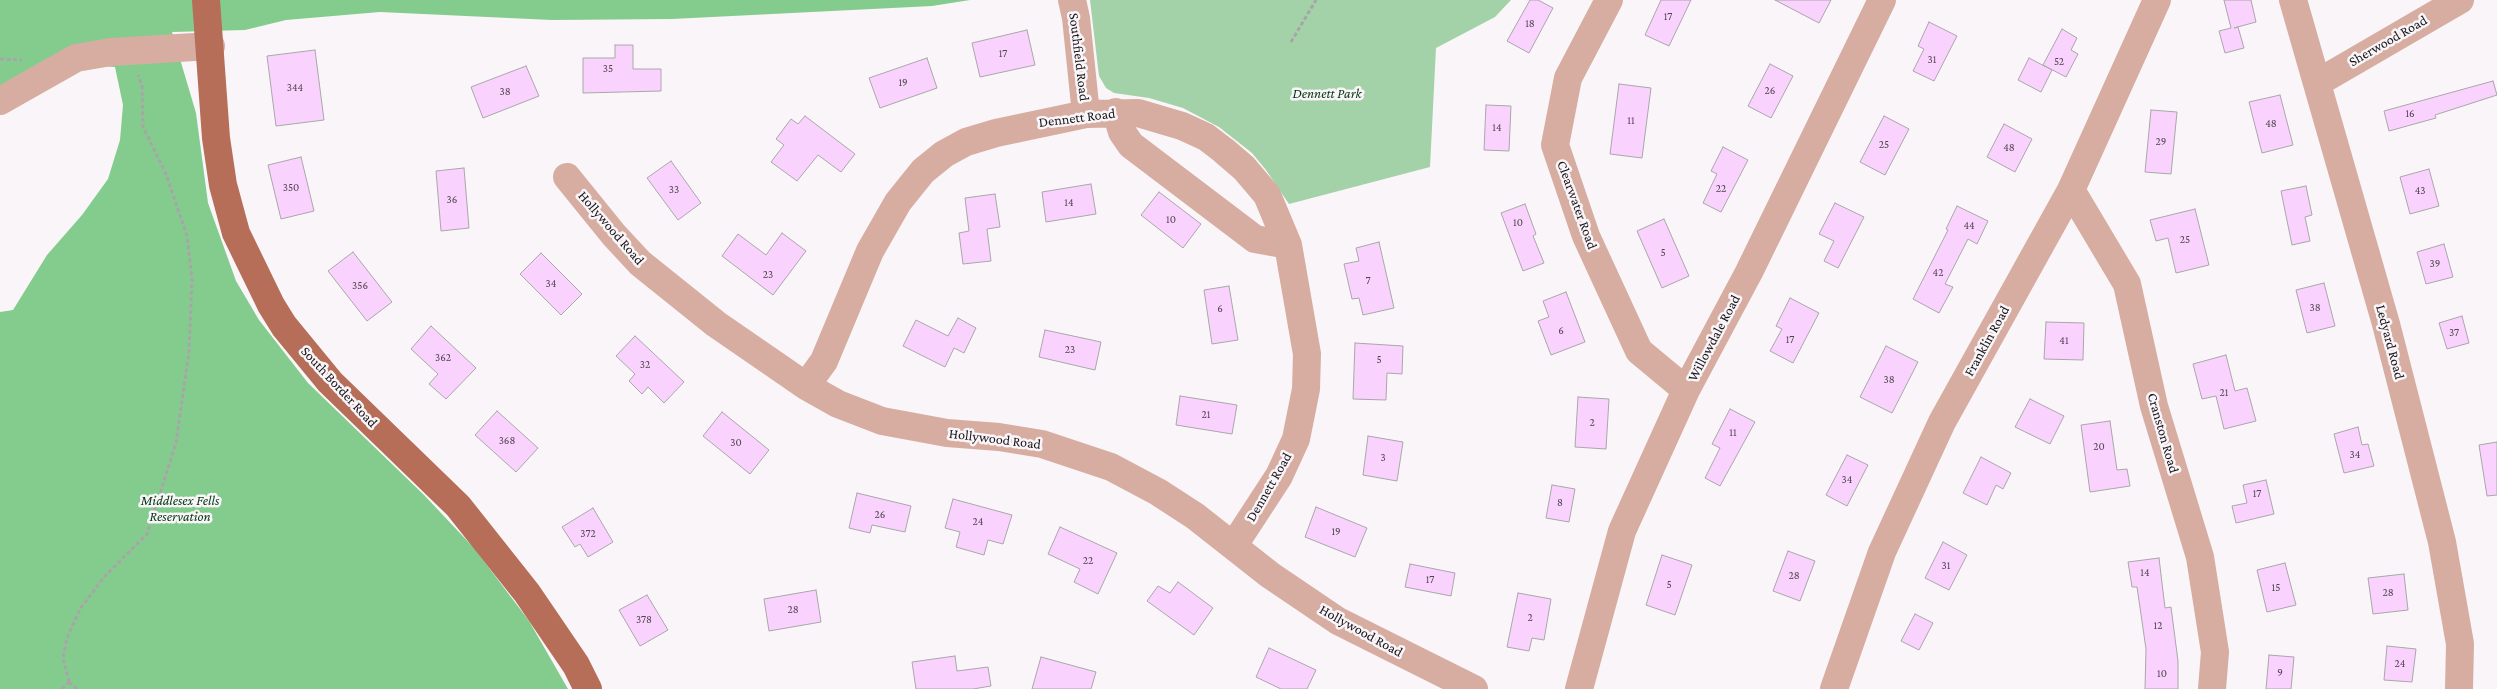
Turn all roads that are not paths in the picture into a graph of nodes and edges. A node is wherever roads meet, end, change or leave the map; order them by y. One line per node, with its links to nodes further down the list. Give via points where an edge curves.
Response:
1 (206, 0): 8 (main road, South Border Road)
2 (1072, 0): 12 (street, Southfield Road)
3 (1609, 0): 17 (street, Clearwater Road, via 1568,78 1555,145 1586,236 1639,351)
4 (1882, 0): 17 (street, Willowdale Road, via 1749,272)
5 (2157, 0): 14 (street, Franklin Road)
6 (2293, 0): 9 (street, Ledyard Road)
7 (2460, 0): 9 (street, Sherwood Road)
8 (211, 46): 10 (street, via 111,52 76,58); 19 (main road, South Border Road, via 216,138 228,208 242,250 270,305 330,382 458,506 527,593 576,665)
9 (2317, 83): 24 (street, Ledyard Road, via 2386,324 2442,542 2460,644)
10 (0, 101)
11 (1116, 112): 12 (street, Dennett Road); 15 (street, via 1122,132 1139,151 1255,239); 15 (street, Dennett Road, via 1138,113 1170,121 1206,137 1223,150 1244,168 1266,195)
12 (1086, 114): 16 (street, Dennett Road, via 1023,126 966,142 944,154 923,172 898,202 884,226 867,258 824,361)
13 (568, 177): 16 (street, Hollywood Road, via 640,263 716,324)
14 (2071, 190): 22 (street, Franklin Road, via 1942,422 1882,552); 23 (street, Cranston Road, via 2127,284 2154,406 2200,557 2215,652)
15 (1288, 245): 18 (street, Dennett Road, via 1307,354 1300,427 1285,464)
16 (806, 386): 18 (street, Hollywood Road, via 838,404 890,423 946,433 1021,440 1092,460 1135,478)
17 (1686, 390): 21 (street, Willowdale Road, via 1622,531)
18 (1234, 545): 20 (street, Hollywood Road, via 1270,575 1338,621)
19 (588, 689)
20 (1474, 689)
21 (1578, 689)
22 (1834, 689)
23 (2212, 689)
24 (2459, 689)

